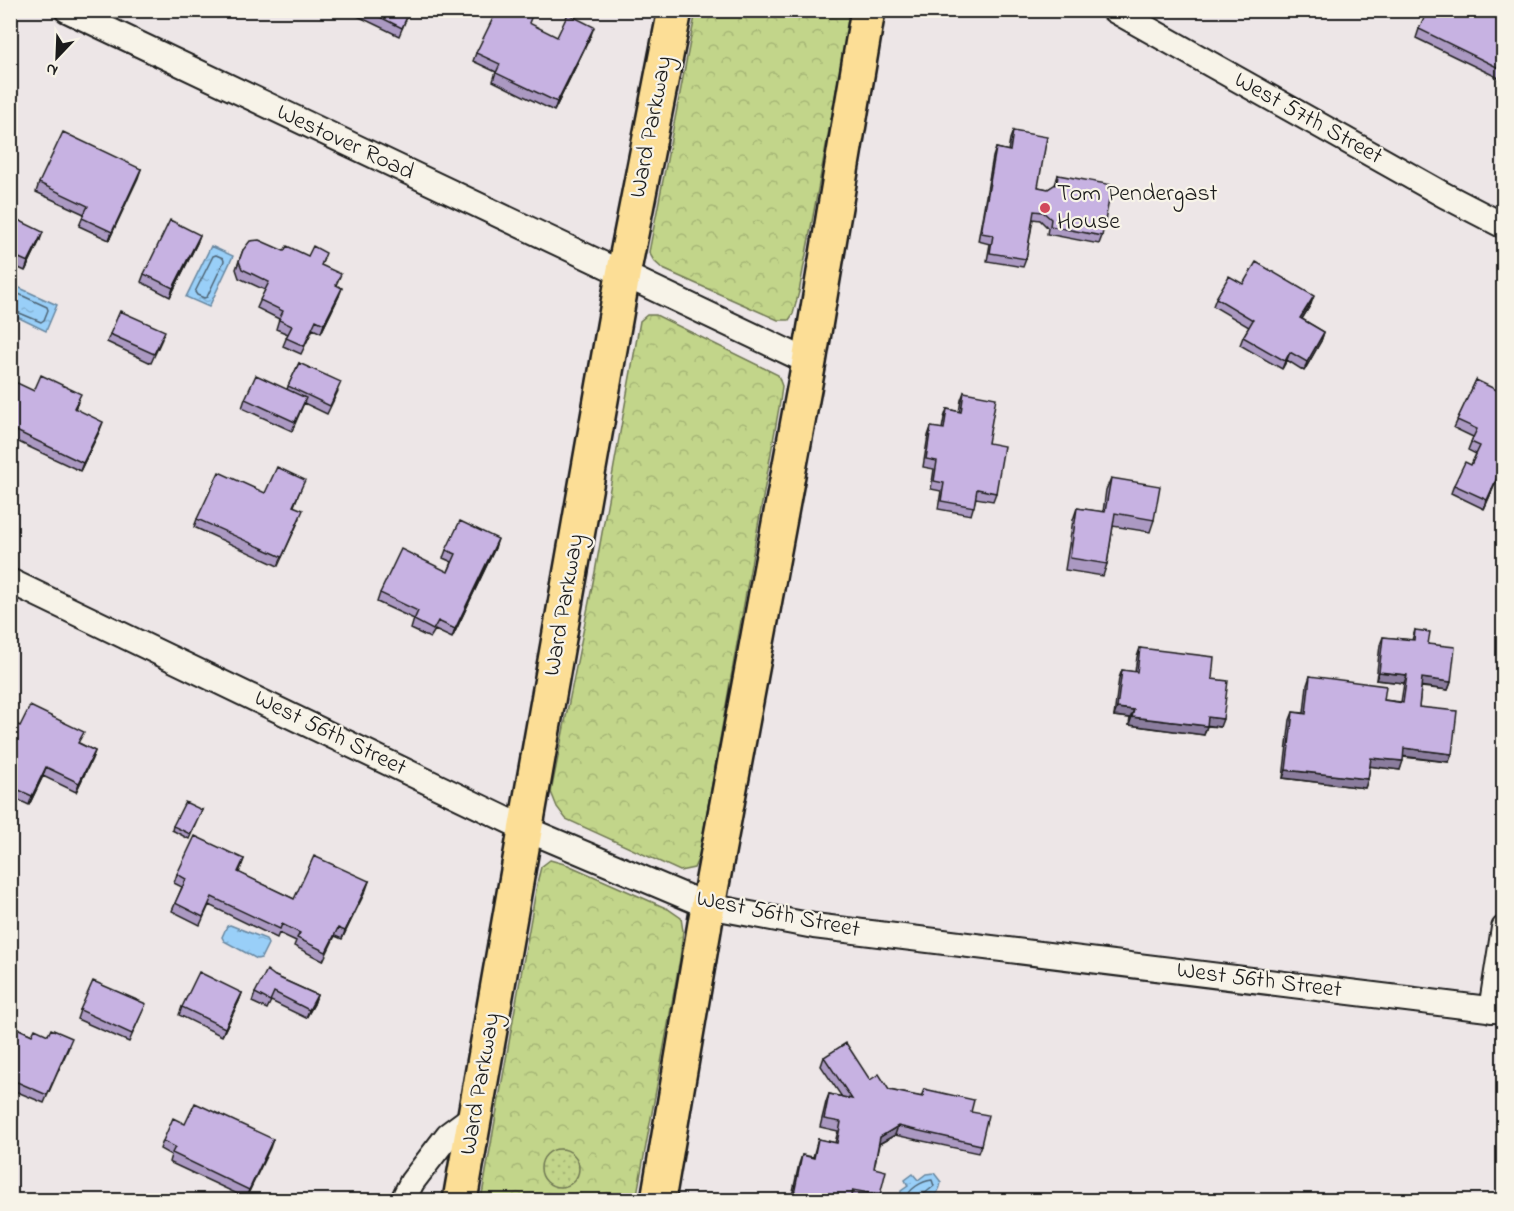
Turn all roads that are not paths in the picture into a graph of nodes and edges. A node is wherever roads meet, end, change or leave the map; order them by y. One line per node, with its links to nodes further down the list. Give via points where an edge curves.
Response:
1 (67, 10): 6 (street, Westover Road)
2 (675, 10): 6 (main road, Ward Parkway)
3 (868, 10): 7 (main road)
4 (1114, 10): 5 (street, West 57th Street)
5 (1503, 225)
6 (623, 275): 7 (street, Westover Road); 9 (main road, Ward Parkway)
7 (809, 362): 10 (main road)
8 (10, 581): 9 (street, West 56th Street)
9 (526, 829): 10 (street, West 56th Street); 13 (main road, Ward Parkway)
10 (708, 906): 12 (street, West 56th Street, via 814,926); 16 (main road)
11 (1503, 928): 12 (street)
12 (1497, 1011)
13 (475, 1115): 14 (street, via 447,1135); 15 (main road, Ward Parkway)
14 (403, 1200)
15 (460, 1200)
16 (658, 1200)

